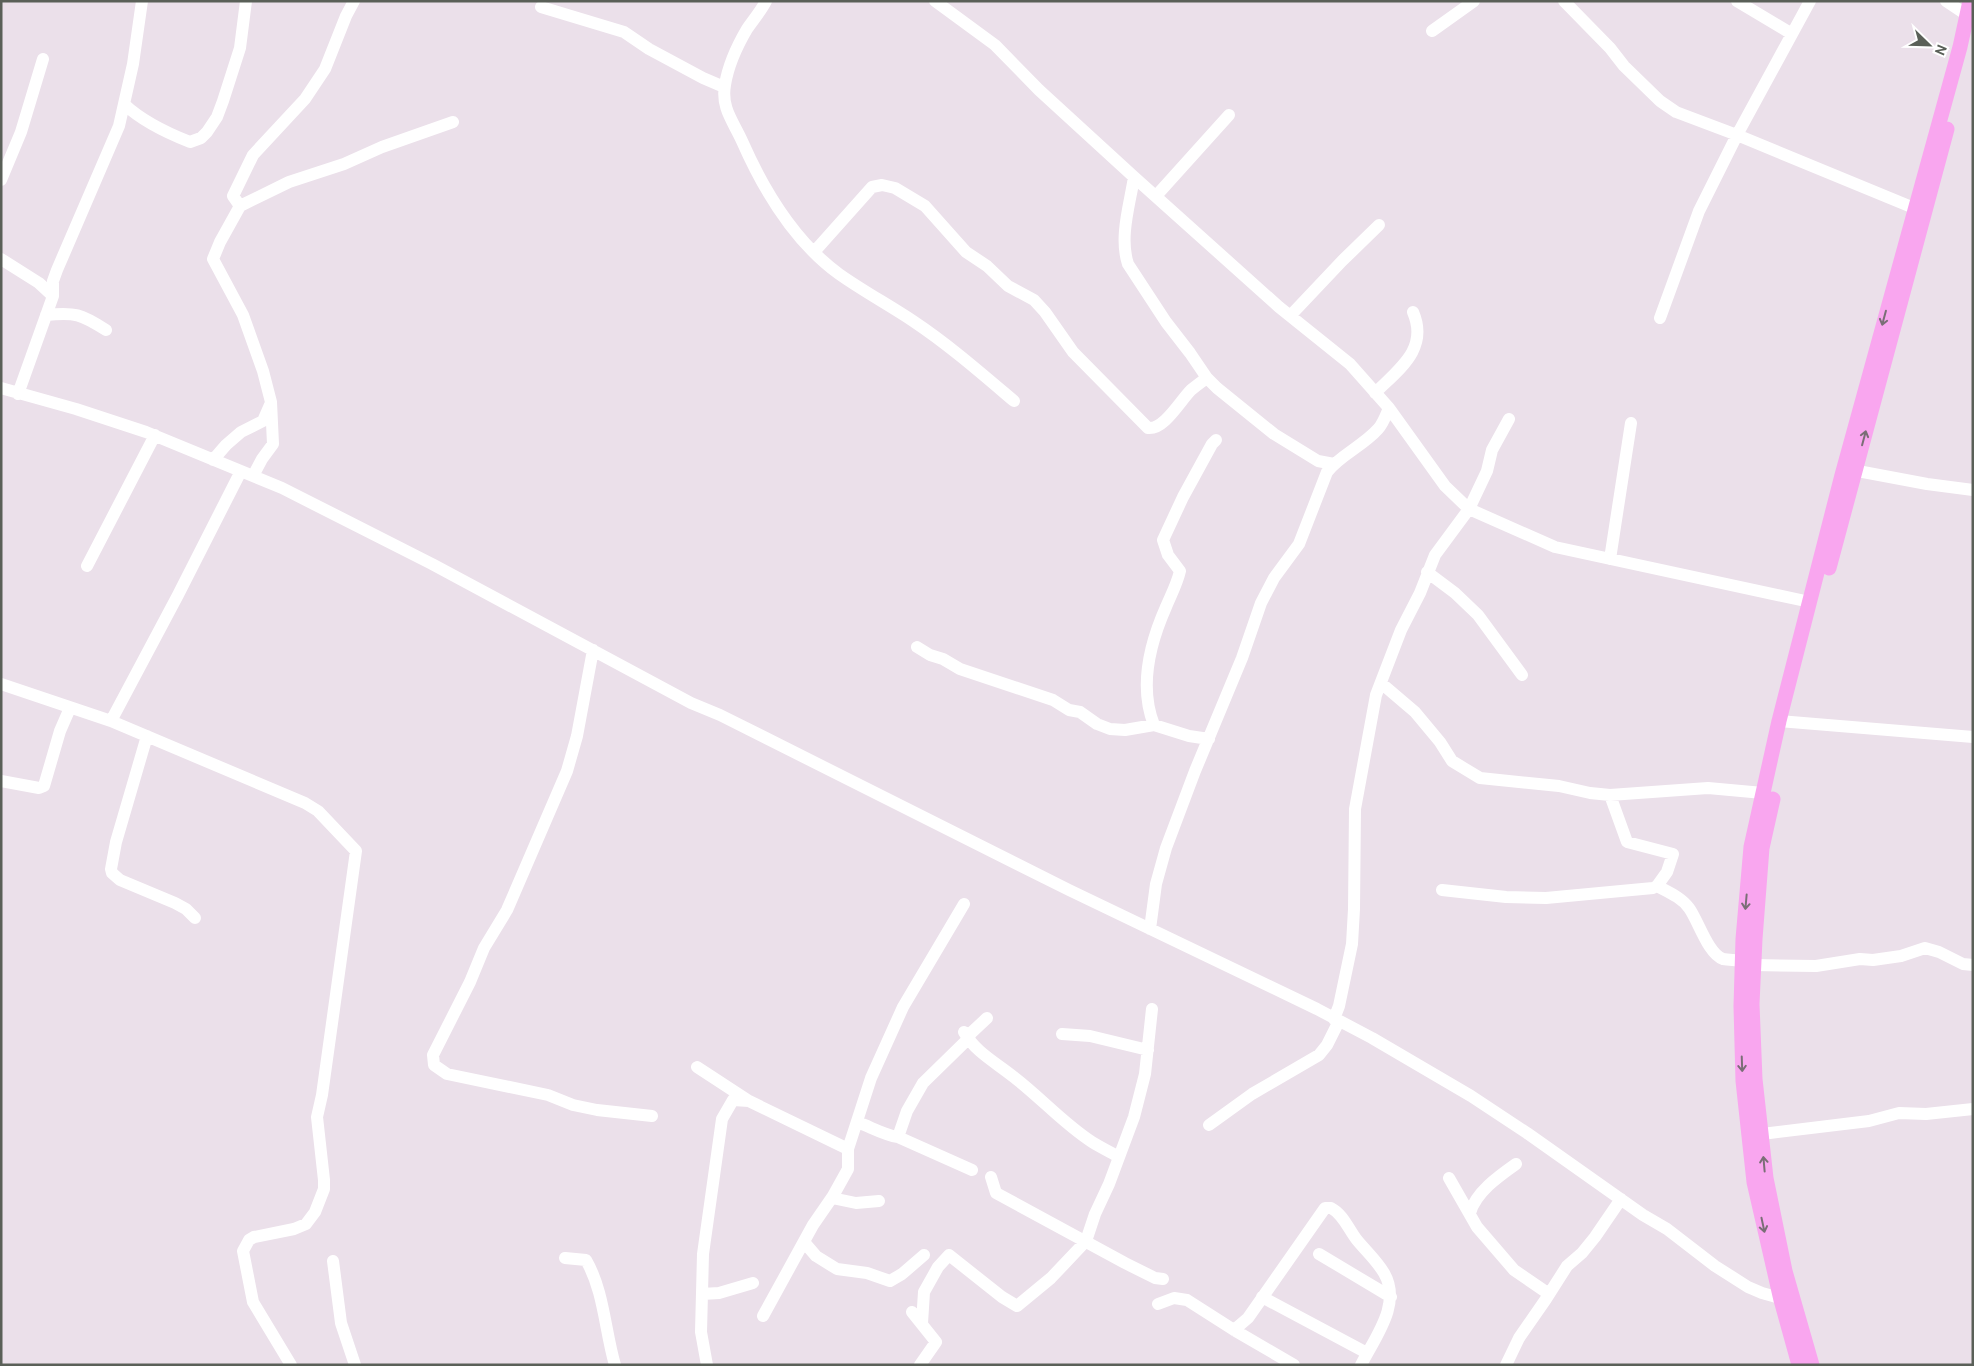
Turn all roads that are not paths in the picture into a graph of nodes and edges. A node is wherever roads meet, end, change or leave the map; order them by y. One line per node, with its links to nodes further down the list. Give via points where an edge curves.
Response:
1 (142, 1): 18 (street)
2 (246, 1): 19 (street, via 237,60 220,109 207,132 190,142)
3 (354, 1): 27 (street, via 325,69 305,99 253,155 233,196)
4 (935, 1): 24 (street, via 995,45)
5 (1474, 1): 13 (street)
6 (1564, 1): 23 (street, via 1660,101 1676,112)
7 (1737, 1): 14 (street)
8 (1810, 1): 14 (street)
9 (1946, 1): 12 (street)
10 (761, 3): 17 (street, via 736,51)
11 (541, 7): 17 (street, via 624,32 649,49)
12 (1969, 8): 28 (main road)
13 (1432, 31)
14 (1792, 34): 23 (street)
15 (1973, 37): 55 (main road, one-way to 15)
16 (43, 59): 25 (street, via 21,132)
17 (724, 86): 30 (street, via 724,107 760,180)
18 (124, 104): 19 (street); 21 (street)
19 (135, 114): 21 (street)
20 (1229, 115): 26 (street)
21 (122, 117): 32 (street)
22 (454, 122): 27 (street, via 289,182)
23 (1737, 135): 28 (street); 38 (street, via 1699,211)
24 (1134, 177): 26 (street); 40 (street, via 1124,245 1128,264)
25 (1, 180)
26 (1156, 196): 37 (street)
27 (240, 206): 45 (street, via 213,259 243,316 264,371)
28 (1914, 208): 55 (main road, one-way to 55)
29 (1379, 225): 37 (street)
30 (814, 252): 40 (street, via 872,187 894,188 925,206 966,252 1008,286 1034,300 1074,352 1148,428 1163,422 1190,391); 44 (street, via 837,273 951,348)
31 (1, 259): 33 (street)
32 (53, 281): 33 (street); 34 (street)
33 (39, 283): 34 (street)
34 (53, 296): 36 (street)
35 (1413, 312): 42 (street, via 1418,331 1413,351)
36 (46, 315): 39 (street, via 69,312); 43 (street)
37 (1290, 316): 42 (street, via 1350,364)
38 (1660, 318)
39 (106, 330)
40 (1207, 378): 54 (street, via 1258,422)
41 (1, 388): 43 (street)
42 (1376, 393): 46 (street)
43 (18, 394): 51 (street, via 76,409)
44 (1014, 401)
45 (270, 402): 53 (street, via 262,421 242,432); 56 (street, via 273,444)
46 (1389, 408): 49 (street); 50 (street)
47 (1509, 419): 58 (street, via 1492,450 1487,471)
48 (1631, 422): 59 (street)
49 (1402, 427): 50 (street); 58 (street, via 1445,486)
50 (1380, 428): 54 (street)
51 (155, 436): 53 (street); 60 (street)
52 (1216, 440): 71 (street, via 1163,540 1180,571 1150,654 1146,687)
53 (213, 460): 56 (street)
54 (1330, 469): 74 (street, via 1299,544 1274,578 1261,603)
55 (1849, 470): 57 (street); 62 (main road); 70 (main road)
56 (247, 474): 64 (street, via 282,488 432,564); 69 (street)
57 (1973, 490)
58 (1469, 509): 59 (street, via 1555,547); 61 (street, via 1441,545)
59 (1610, 560): 62 (street)
60 (86, 566)
61 (1427, 572): 65 (street, via 1478,615); 66 (street)
62 (1810, 602): 70 (main road)
63 (917, 648): 71 (street, via 960,669 1053,700 1110,729)
64 (593, 650): 82 (street, via 691,702); 94 (street, via 567,771 506,910 438,1042 433,1063 447,1074 548,1096 573,1105)
65 (1522, 675)
66 (1381, 683): 77 (street, via 1415,712 1452,761 1480,778); 87 (street, via 1355,809 1352,944)
67 (1, 684): 68 (street)
68 (70, 708): 69 (street); 75 (street, via 44,786)
69 (111, 721): 72 (street)
70 (1784, 722): 73 (street); 76 (main road); 83 (main road, via 1762,848)
71 (1154, 725): 74 (street)
72 (147, 736): 81 (street, via 116,842 112,873 116,878 175,903); 128 (street, via 305,803 340,832 356,852 317,1117 324,1188 316,1212 306,1224 249,1240 244,1251 253,1302)
73 (1973, 737)
74 (1208, 739): 82 (street, via 1166,848 1156,884)
75 (1, 782)
76 (1763, 793): 77 (street, via 1708,788); 83 (main road, one-way to 83, via 1751,847)
77 (1610, 795): 78 (street, via 1627,842 1673,854 1667,872)
78 (1657, 886): 79 (street, via 1546,898); 83 (street, via 1684,902 1718,956)
79 (1442, 890)
80 (964, 904): 95 (street, via 903,1007 871,1078)
81 (195, 918)
82 (1150, 929): 87 (street)
83 (1748, 963): 84 (street, via 1816,966 1901,956 1925,948); 97 (main road); 121 (main road, one-way to 121, via 1741,1006 1743,1081 1753,1173)
84 (1973, 965)
85 (1152, 1009): 90 (street)
86 (988, 1018): 89 (street)
87 (1337, 1020): 96 (street, via 1327,1045 1319,1055 1252,1094); 106 (street, via 1471,1096)
88 (1062, 1034): 90 (street, via 1090,1036)
89 (966, 1035): 98 (street, via 922,1083); 100 (street, via 984,1056 1013,1076 1077,1131)
90 (1148, 1050): 100 (street, via 1136,1108)
91 (697, 1067): 92 (street)
92 (750, 1101): 99 (street); 117 (street, via 733,1100 722,1119 703,1254)
93 (1973, 1109): 97 (street, via 1899,1113 1869,1121)
94 (652, 1116)
95 (857, 1122): 98 (street); 99 (street)
96 (1209, 1125)
97 (1762, 1134): 121 (main road, one-way to 97, via 1766,1178)
98 (898, 1137): 102 (street)
99 (848, 1149): 105 (street, via 848,1169)
100 (1119, 1156): 109 (street)
101 (1516, 1164): 108 (street, via 1484,1191)
102 (972, 1170)
103 (991, 1177): 109 (street, via 996,1193)
104 (1449, 1178): 108 (street)
105 (832, 1198): 107 (street, via 856,1203); 110 (street)
106 (1621, 1199): 118 (street, via 1595,1237 1567,1266); 121 (street, via 1748,1287)
107 (879, 1201)
108 (1470, 1213): 118 (street, via 1514,1270)
109 (1086, 1241): 115 (street); 125 (street, via 1051,1278 1017,1306 949,1255 924,1292)
110 (804, 1242): 112 (street, via 816,1256 837,1269 867,1273 890,1281); 124 (street)
111 (1319, 1254): 120 (street)
112 (924, 1255)
113 (565, 1258): 130 (street, via 586,1260 590,1267)
114 (333, 1261): 129 (street, via 341,1323)
115 (1162, 1279)
116 (753, 1283): 117 (street, via 719,1293)
117 (702, 1294): 131 (street, via 701,1332)
118 (1549, 1294): 135 (street, via 1518,1338)
119 (1262, 1297): 120 (street, via 1328,1207 1339,1214 1352,1235 1384,1272); 126 (street, via 1248,1318); 127 (street)
120 (1392, 1297): 127 (street, via 1388,1312)
121 (1787, 1300): 136 (main road); 137 (main road)
122 (1158, 1304): 126 (street, via 1174,1298 1187,1300)
123 (912, 1312): 125 (street)
124 (763, 1316)
125 (922, 1323): 132 (street, via 936,1342)
126 (1234, 1330): 133 (street)
127 (1367, 1352): 134 (street)
128 (292, 1365)
129 (355, 1365)
130 (615, 1365)
131 (707, 1365)
132 (920, 1365)
133 (1294, 1365)
134 (1361, 1365)
135 (1506, 1365)
136 (1799, 1365)
137 (1812, 1365)

